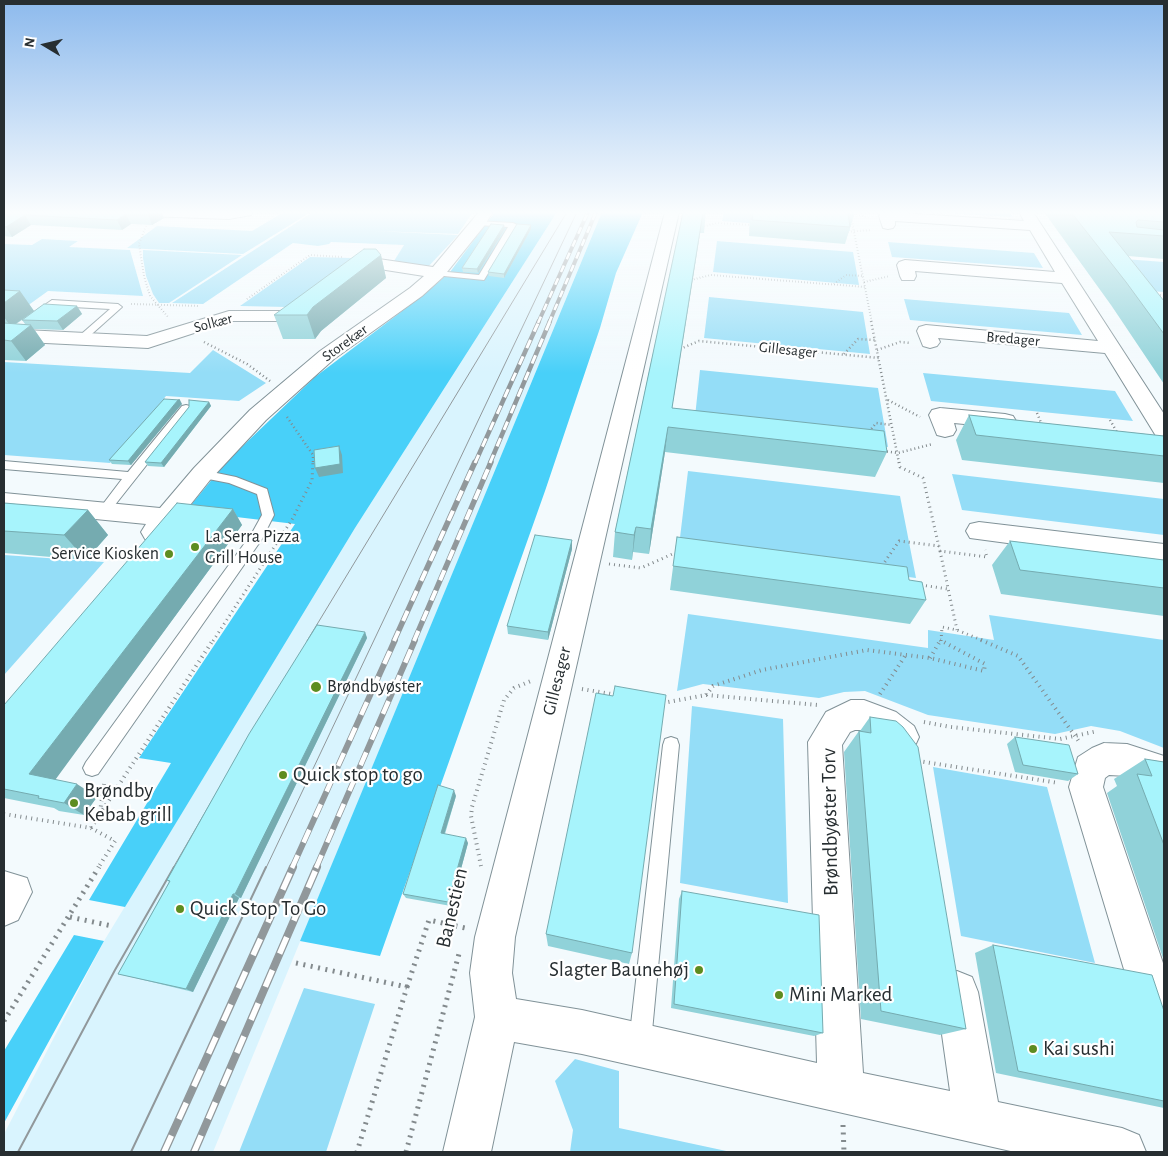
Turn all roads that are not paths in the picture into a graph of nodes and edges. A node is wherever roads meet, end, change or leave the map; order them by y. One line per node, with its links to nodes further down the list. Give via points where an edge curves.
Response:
1 (364, 266): 12 (street)
2 (386, 266): 9 (street)
3 (443, 266): 9 (street, Storekær)
4 (489, 266): 9 (lane, via 481,278)
5 (658, 266): 40 (street, Gillesager, via 557,684 471,932 491,972)
6 (905, 266): 10 (street)
7 (917, 266): 11 (street)
8 (1060, 266): 11 (street)
9 (437, 273): 25 (street, Storekær, via 283,391)
10 (908, 276)
11 (1068, 278): 17 (street)
12 (336, 284)
13 (320, 296): 15 (street, Solkær, via 297,313 286,316 229,316 148,342)
14 (17, 328): 15 (street, Solkær); 15 (lane, via 52,303 118,307)
15 (81, 339)
16 (930, 342): 17 (street, Bredager, via 926,331)
17 (1112, 348): 21 (street)
18 (186, 408): 26 (lane)
19 (1031, 418): 20 (street, via 940,415)
20 (945, 430)
21 (1164, 430)
22 (1164, 437): 23 (street)
23 (1132, 438)
24 (4, 464): 26 (lane)
25 (202, 474): 29 (street, Storekær); 35 (lane, via 232,480 263,492 268,516)
26 (131, 476): 28 (lane)
27 (4, 502): 28 (street)
28 (103, 512): 29 (street)
29 (166, 517): 31 (street, Storekær)
30 (979, 532): 32 (street)
31 (136, 554)
32 (1164, 554)
33 (671, 745): 42 (lane)
34 (919, 766): 43 (street, Brøndbyøster Torv, via 900,735 884,723 864,715 851,715 838,722 825,742)
35 (92, 768)
36 (1164, 776): 41 (street, via 1154,768 1127,760 1104,758 1091,775)
37 (4, 890): 38 (street, via 13,892)
38 (4, 906)
39 (951, 956): 44 (street)
40 (497, 1017): 42 (street); 45 (street)
41 (1164, 1029)
42 (640, 1045): 43 (street)
43 (841, 1092): 44 (street)
44 (978, 1121): 46 (street)
45 (467, 1152)
46 (1122, 1152)

